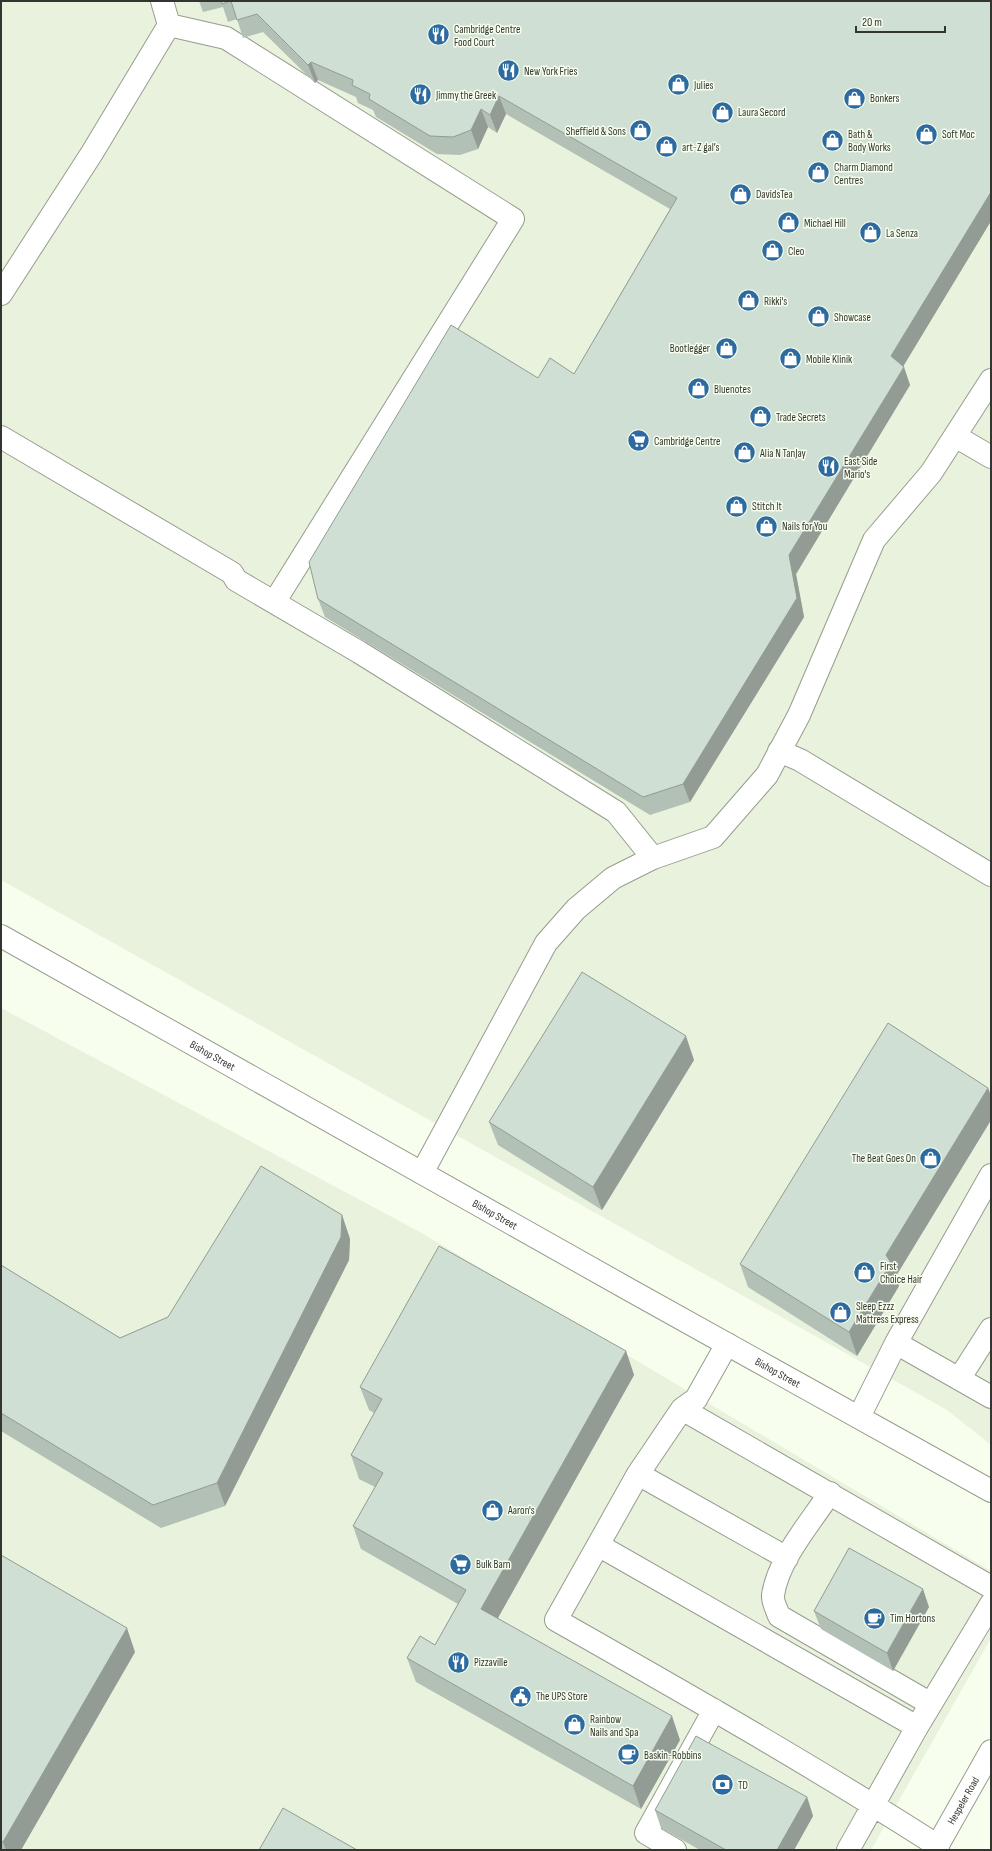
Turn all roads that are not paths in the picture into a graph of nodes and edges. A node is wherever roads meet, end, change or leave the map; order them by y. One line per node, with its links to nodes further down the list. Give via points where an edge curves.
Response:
1 (162, 1): 2 (main road)
2 (169, 25): 3 (main road, via 92,153); 8 (main road, via 226,38 513,219)
3 (1, 294)
4 (991, 380): 5 (main road)
5 (955, 436): 7 (main road); 9 (main road, via 931,474 874,540 799,715)
6 (1, 437): 8 (main road, via 232,573 236,580)
7 (991, 457)
8 (275, 601): 10 (main road, via 616,812)
9 (779, 751): 10 (main road, via 766,775 713,838); 11 (main road, via 800,760)
10 (653, 858): 13 (main road, via 613,878 576,908 546,944)
11 (991, 874)
12 (1, 936): 13 (main road, Bishop Street)
13 (422, 1173): 17 (main road, Bishop Street)
14 (991, 1175): 16 (main road)
15 (991, 1329): 18 (main road)
16 (896, 1343): 18 (main road); 21 (main road)
17 (727, 1344): 20 (main road, via 696,1399); 21 (main road, Bishop Street)
18 (959, 1379): 19 (main road)
19 (991, 1397)
20 (682, 1410): 22 (main road); 24 (main road)
21 (860, 1417): 23 (main road, Bishop Street)
22 (638, 1474): 25 (main road); 26 (main road)
23 (991, 1491)
24 (830, 1493): 26 (main road); 27 (main road)
25 (598, 1545): 30 (main road, via 556,1620); 31 (main road)
26 (787, 1558): 29 (main road, via 778,1576 773,1597 779,1616)
27 (991, 1588)
28 (991, 1604): 29 (main road)
29 (931, 1704): 31 (main road)
30 (714, 1710): 33 (main road); 35 (main road, via 646,1834)
31 (917, 1727): 33 (main road)
32 (991, 1751): 34 (main road, Hespeler Road)
33 (874, 1805): 34 (main road); 36 (main road)
34 (936, 1848)
35 (675, 1850)
36 (848, 1850)

